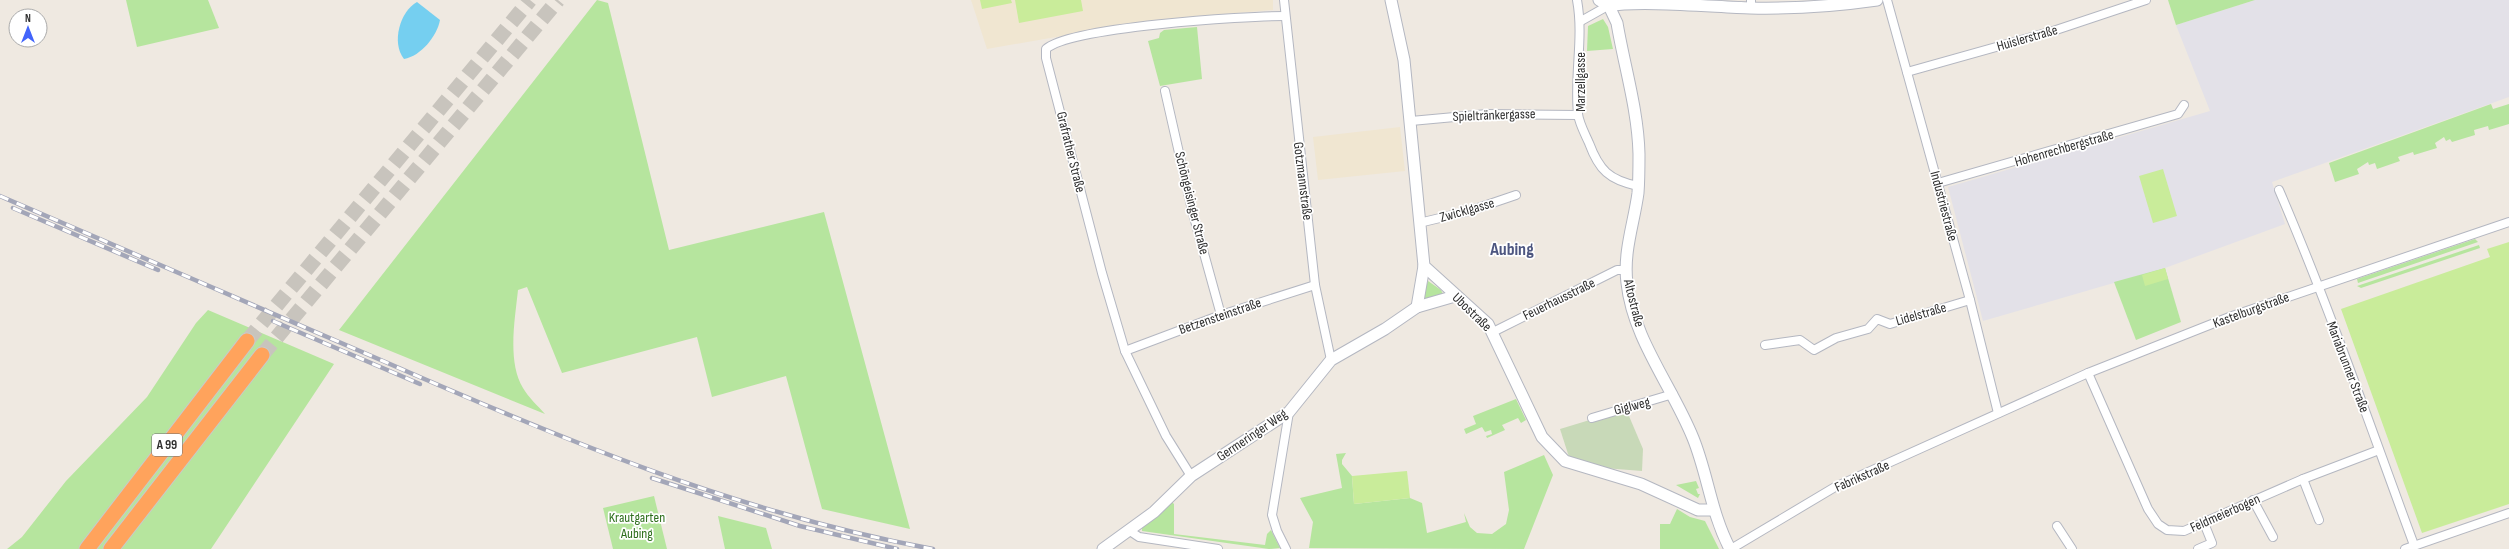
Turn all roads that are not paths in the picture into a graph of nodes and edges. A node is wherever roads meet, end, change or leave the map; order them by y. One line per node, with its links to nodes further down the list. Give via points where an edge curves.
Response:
1 (1284, 0): 10 (street, Gotzmannstraße)
2 (1391, 0): 16 (street, via 1404,60)
3 (1576, 0): 11 (street, Marzellgasse)
4 (1599, 0): 8 (street)
5 (1877, 0): 9 (street, via 1807,8)
6 (1887, 0): 12 (street, Industriestraße)
7 (2146, 0): 12 (street, Huislerstraße, via 2053,31)
8 (1612, 3): 9 (street, via 1629,0); 11 (street); 18 (street, Altostraße, via 1639,152)
9 (1751, 4)
10 (1285, 16): 25 (street, Gotzmannstraße); 34 (street, Grafrather Straße, via 1214,20 1122,30 1063,40 1053,43 1046,49 1046,58 1102,273)
11 (1581, 21): 15 (street, Marzellgasse)
12 (1907, 72): 17 (street, Industriestraße)
13 (1165, 91): 30 (street, Schöngeisinger Straße, via 1192,210)
14 (2184, 105): 17 (street, Hohenrechbergstraße, via 2178,114)
15 (1578, 115): 16 (street, Spieltränkergasse, via 1487,114); 18 (street, Marzellgasse, via 1600,168 1622,181)
16 (1410, 121): 22 (street)
17 (1938, 183): 28 (street, Industriestraße)
18 (1638, 186): 24 (street, Altostraße)
19 (2279, 190): 26 (street, Mariabrunner Straße)
20 (1516, 195): 22 (street, Zwicklgasse, via 1469,211)
21 (2509, 222): 26 (street, Kastelburgstraße)
22 (1418, 224): 23 (street)
23 (1424, 266): 27 (street, Ubostraße); 29 (street)
24 (1626, 270): 31 (street, Feuerhausstraße, via 1617,270); 38 (street, Altostraße, via 1627,284 1639,326)
25 (1315, 285): 30 (street, Betzensteinstraße); 36 (street, Gotzmannstraße)
26 (2318, 286): 37 (street, Kastelburgstraße, via 2196,330); 42 (street, Mariabrunner Straße)
27 (1455, 296): 29 (street, Germeringer Weg); 31 (street, Ubostraße, via 1488,324)
28 (1970, 300): 33 (street, Lidelstraße, via 1890,324 1877,319 1868,329 1836,338 1814,350 1800,340); 40 (street, Industriestraße)
29 (1417, 307): 36 (street, Germeringer Weg)
30 (1221, 315): 34 (street, Betzensteinstraße)
31 (1493, 332): 46 (street, Ubostraße, via 1542,437 1565,461 1641,484 1698,510)
32 (247, 341): 54 (highway, A 99)
33 (1765, 345)
34 (1125, 350): 43 (street, Grafrather Straße, via 1166,436)
35 (262, 355): 55 (highway, A 99)
36 (1331, 360): 39 (street, Germeringer Weg)
37 (2088, 374): 40 (street, Kastelburgstraße); 49 (street, Feldmeierbogen, via 2137,487 2154,519 2167,530 2179,532)
38 (1673, 394): 41 (street, Giglweg); 46 (street, Altostraße, via 1693,438)
39 (1288, 412): 43 (street, Germeringer Weg); 58 (street, via 1272,515)
40 (1998, 413): 59 (street, Fabrikstraße, via 1835,487)
41 (1592, 418)
42 (2379, 450): 44 (street, Feldmeierbogen); 53 (street, Mariabrunner Straße)
43 (1191, 476): 51 (street, Germeringer Weg)
44 (2303, 479): 45 (street, Feldmeierbogen); 48 (street)
45 (2253, 500): 49 (street, Feldmeierbogen); 52 (street)
46 (1713, 510): 59 (street, Altostraße)
47 (2509, 514): 53 (street)
48 (2319, 520)
49 (2204, 523): 61 (street, via 2212,542)
50 (2057, 526): 60 (street)
51 (1130, 530): 56 (street, Germeringer Weg); 57 (street, via 1139,537)
52 (2273, 537)
53 (2414, 545): 62 (street)
54 (87, 549)
55 (111, 549)
56 (1103, 549)
57 (1218, 549)
58 (1286, 549)
59 (1730, 549)
60 (2072, 549)
61 (2198, 549)
62 (2405, 549)

